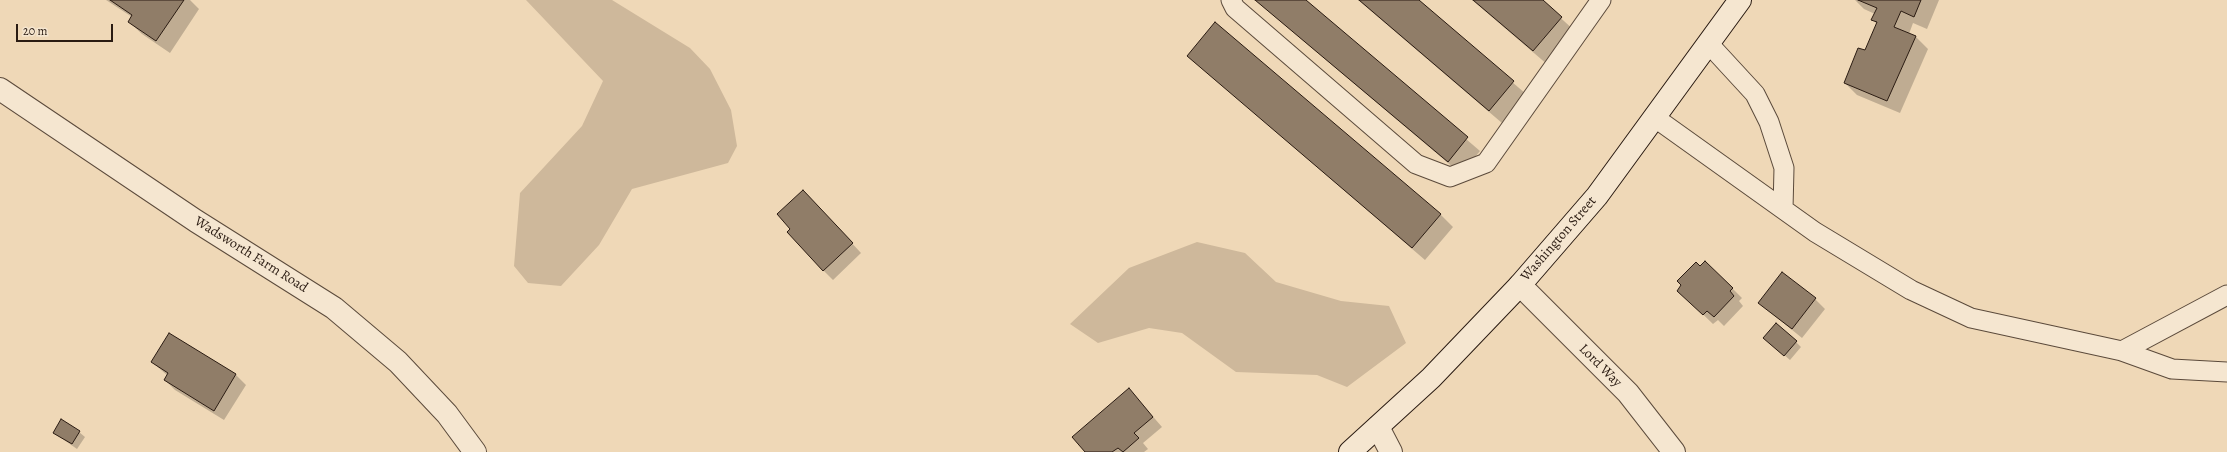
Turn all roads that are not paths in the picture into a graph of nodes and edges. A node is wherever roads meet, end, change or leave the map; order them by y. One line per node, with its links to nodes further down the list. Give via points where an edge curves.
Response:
1 (1231, 0): 2 (lane, via 1235,8 1416,164 1450,177 1486,163)
2 (1601, 0)
3 (1740, 0): 4 (street, Washington Street)
4 (1708, 43): 6 (street, Washington Street); 7 (lane, via 1755,94 1769,122 1784,168)
5 (0, 89): 13 (street, Wadsworth Farm Road, via 196,221 334,308 398,362 446,414)
6 (1654, 117): 7 (lane); 8 (street, Washington Street, via 1596,196)
7 (1783, 209): 10 (lane, via 1815,232 1912,290 1971,318)
8 (1520, 285): 12 (street, Washington Street, via 1431,378); 16 (street, Lord Way, via 1628,393)
9 (2227, 294): 10 (lane)
10 (2122, 351): 11 (lane, via 2172,369)
11 (2227, 372)
12 (1378, 427): 14 (street, Washington Street); 15 (street)
13 (476, 452)
14 (1350, 452)
15 (1391, 452)
16 (1674, 452)

